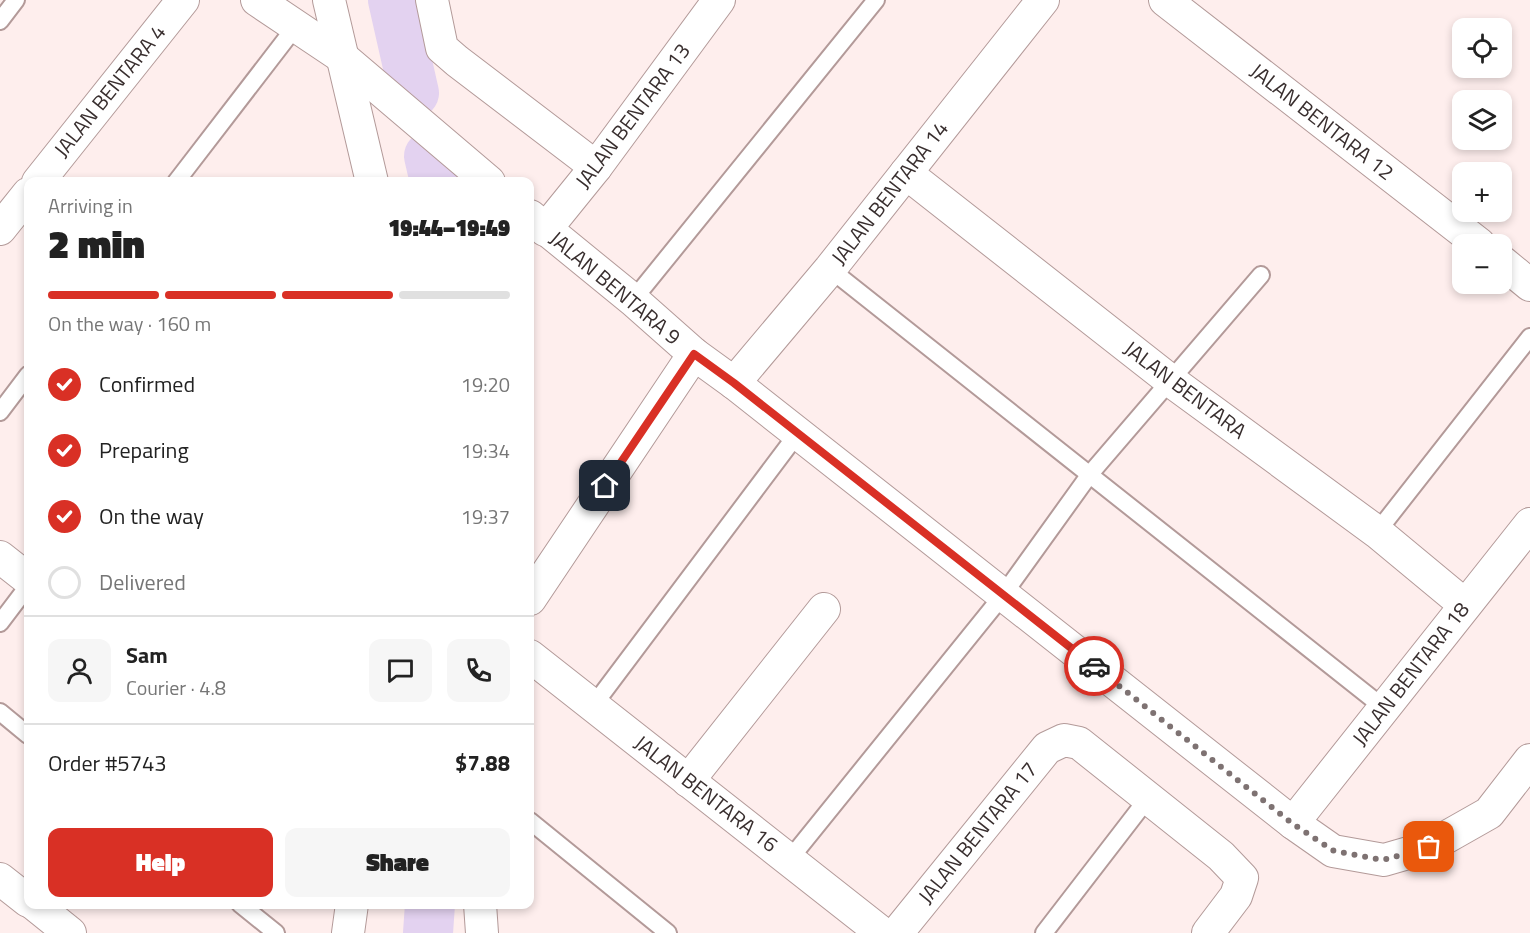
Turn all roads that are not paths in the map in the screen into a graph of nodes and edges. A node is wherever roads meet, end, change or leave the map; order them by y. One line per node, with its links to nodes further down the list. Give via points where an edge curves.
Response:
1 (16, 0): 10 (lane)
2 (183, 0): 16 (street, JALAN BENTARA 4)
3 (257, 0): 11 (street)
4 (329, 0): 12 (street)
5 (719, 0): 13 (street, JALAN BENTARA 13)
6 (876, 0): 27 (lane)
7 (1043, 0): 14 (street, JALAN BENTARA 14)
8 (1165, 0): 22 (street, JALAN BENTARA 12)
9 (435, 14): 13 (street, via 442,48)
10 (0, 21)
11 (296, 26): 12 (street); 17 (lane)
12 (342, 57): 15 (street); 18 (street)
13 (596, 167): 20 (street, JALAN BENTARA 13)
14 (906, 172): 23 (street, JALAN BENTARA 14); 31 (street, JALAN BENTARA)
15 (366, 176)
16 (42, 177)
17 (180, 177)
18 (483, 177)
19 (24, 199): 21 (street)
20 (537, 223): 27 (street, JALAN BENTARA 9)
21 (0, 229)
22 (1466, 234)
23 (830, 269): 32 (street, JALAN BENTARA 14); 35 (lane)
24 (1512, 270): 26 (street)
25 (1261, 275): 31 (lane)
26 (1530, 285)
27 (633, 300): 29 (street, JALAN BENTARA 9)
28 (1530, 338): 37 (lane)
29 (694, 354): 32 (street, JALAN BENTARA 9); 41 (street)
30 (24, 380): 33 (lane)
31 (1171, 381): 35 (lane); 37 (street, JALAN BENTARA)
32 (734, 383): 34 (street, JALAN BENTARA 9)
33 (0, 412)
34 (798, 433): 42 (street, JALAN BENTARA 9); 47 (lane)
35 (1090, 474): 42 (lane); 48 (lane)
36 (1530, 524): 43 (street, JALAN BENTARA 18)
37 (1377, 532): 43 (street, JALAN BENTARA)
38 (0, 557): 39 (street)
39 (24, 576)
40 (24, 591): 45 (lane)
41 (534, 592)
42 (1003, 595): 55 (street, JALAN BENTARA 9); 56 (lane)
43 (1465, 605): 48 (street, JALAN BENTARA 18)
44 (824, 609): 52 (street)
45 (0, 623)
46 (534, 659): 47 (street, JALAN BENTARA 16)
47 (593, 706): 52 (street, JALAN BENTARA 16)
48 (1384, 708): 55 (street, JALAN BENTARA 18)
49 (0, 712): 50 (lane)
50 (24, 732)
51 (1530, 760): 55 (street, JALAN BENTARA 9, via 1490,813 1429,847 1383,860 1334,851)
52 (688, 780): 56 (street, JALAN BENTARA 16)
53 (1148, 798): 69 (street, JALAN BENTARA 17, via 1079,744 1064,740 1047,748); 70 (lane); 71 (street, via 1221,856 1242,878 1236,896)
54 (534, 824): 67 (lane)
55 (1293, 824)
56 (789, 860): 68 (street, JALAN BENTARA 16)
57 (0, 879): 58 (street)
58 (24, 898)
59 (39, 909): 63 (street)
60 (246, 909): 64 (lane)
61 (351, 909): 65 (street)
62 (480, 909): 66 (street)
63 (70, 933)
64 (276, 933)
65 (348, 933)
66 (482, 933)
67 (668, 933)
68 (882, 933)
69 (897, 933)
70 (1044, 933)
71 (1208, 933)

